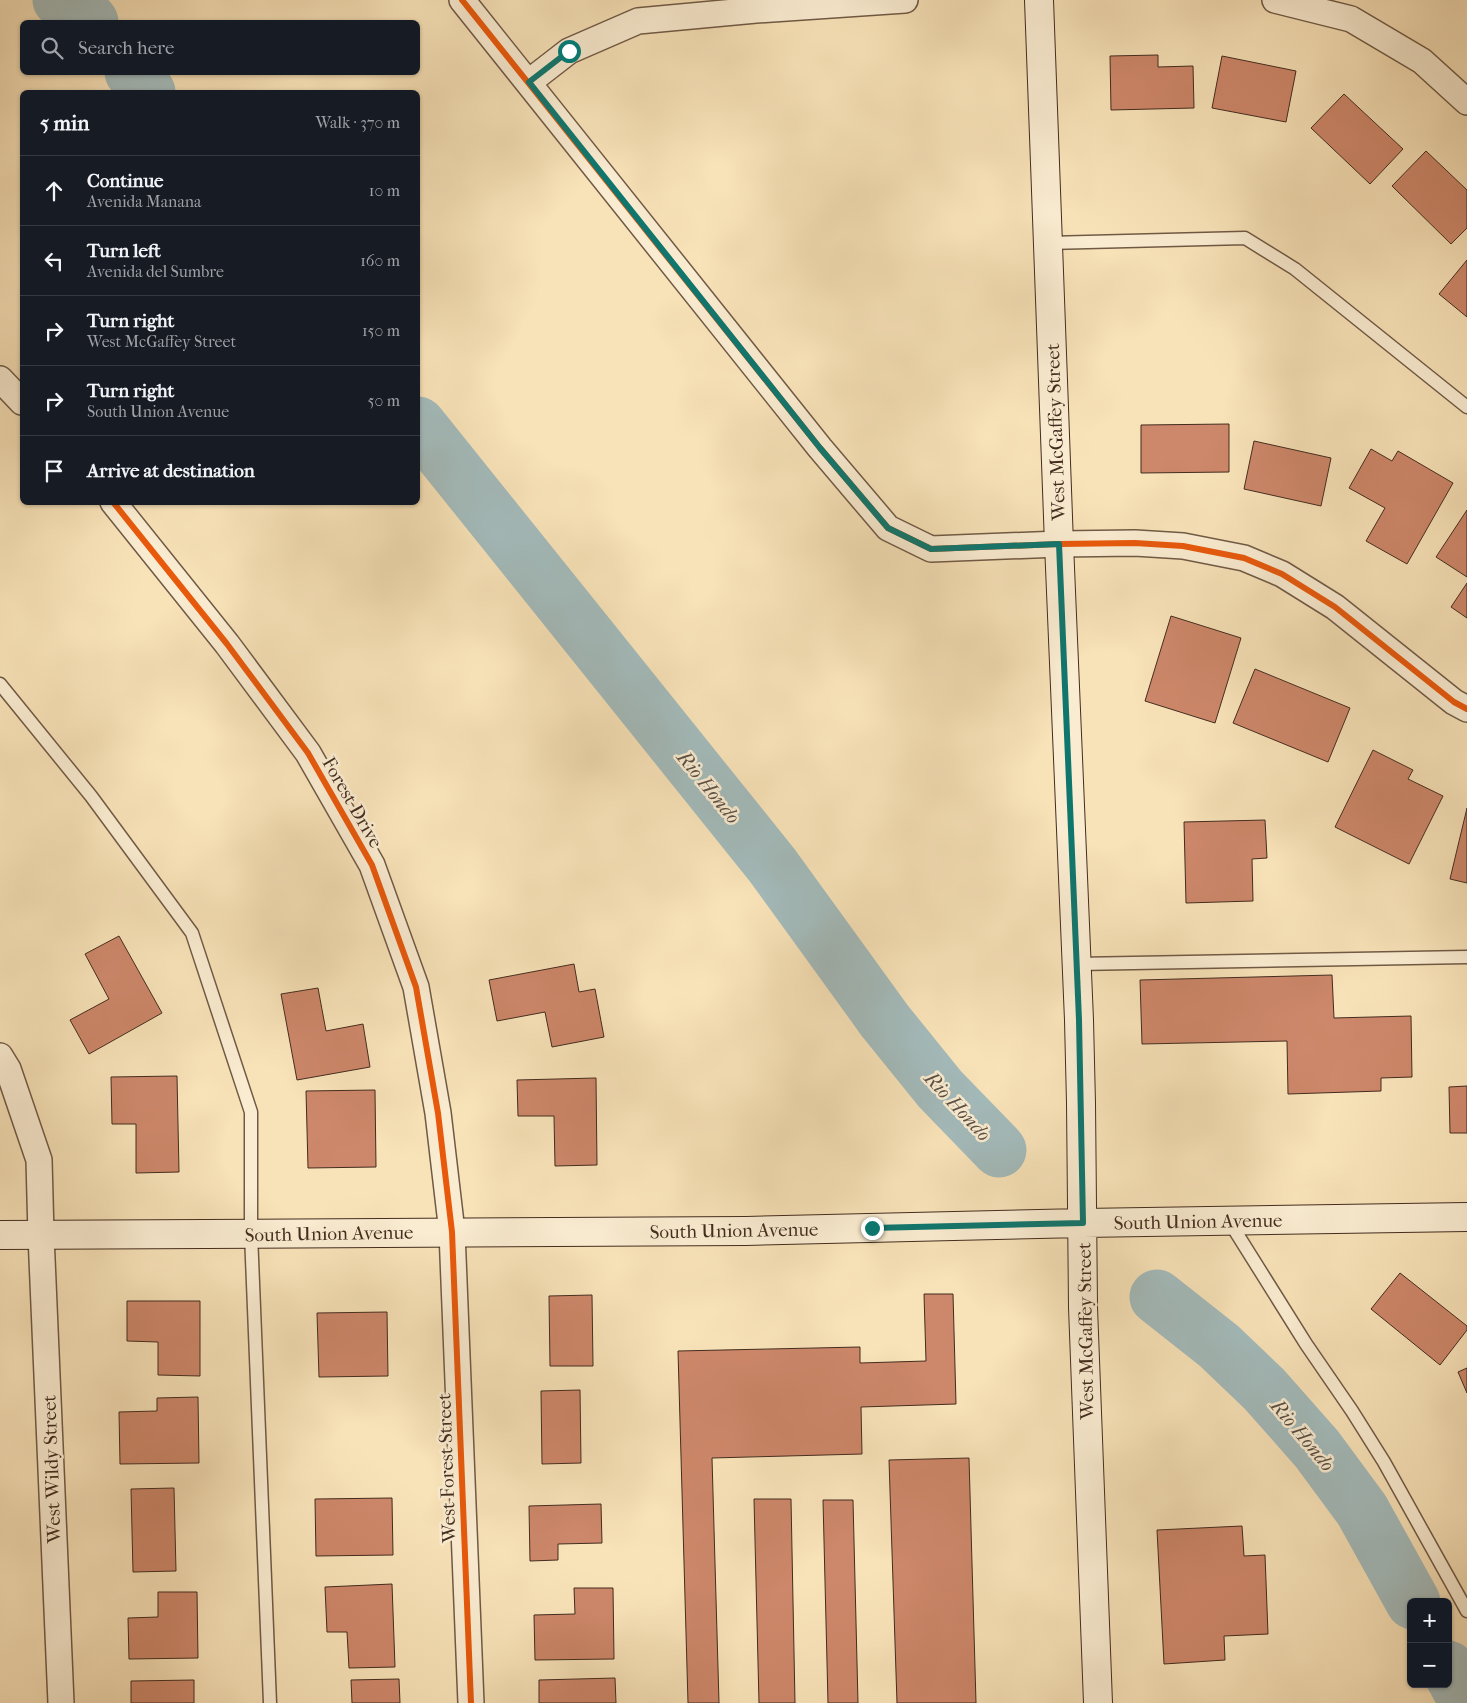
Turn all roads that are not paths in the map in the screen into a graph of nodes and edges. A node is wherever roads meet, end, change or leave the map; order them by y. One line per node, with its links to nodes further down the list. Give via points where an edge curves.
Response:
1 (462, 0): 5 (street)
2 (905, 0): 5 (street, via 638,20 569,51)
3 (1039, 0): 7 (main road, West McGaffey Street)
4 (1275, 0): 6 (street, via 1351,19 1422,61)
5 (529, 82): 12 (street, via 820,448 888,528 931,549)
6 (1467, 102)
7 (1048, 243): 10 (lane, via 1245,238 1295,269); 12 (main road, West McGaffey Street)
8 (0, 379): 9 (street)
9 (20, 400)
10 (1467, 407)
11 (115, 505): 21 (street, Forest Drive, via 227,644 308,753 372,865 416,987 438,1113)
12 (1059, 544): 14 (street, via 1183,546 1244,558 1282,574 1335,606); 16 (main road, West McGaffey Street)
13 (0, 684): 22 (lane, via 91,796 192,933 251,1112)
14 (1467, 709)
15 (1467, 957): 16 (lane)
16 (1077, 964): 20 (main road, West McGaffey Street)
17 (0, 1056): 24 (street, West Wildy Street, via 8,1069 40,1160)
18 (1467, 1217): 19 (main road, South Union Avenue)
19 (1229, 1221): 20 (main road, South Union Avenue); 25 (lane, via 1379,1455)
20 (1083, 1223): 21 (main road, South Union Avenue, via 746,1231); 29 (main road, West McGaffey Street, via 1083,1307)
21 (452, 1232): 22 (main road, South Union Avenue); 28 (street, West Forest Street)
22 (251, 1234): 24 (main road, South Union Avenue); 27 (lane)
23 (0, 1235): 24 (main road, South Union Avenue)
24 (41, 1235): 26 (street, West Wildy Street)
25 (1467, 1611)
26 (61, 1703)
27 (270, 1703)
28 (471, 1703)
29 (1098, 1703)

